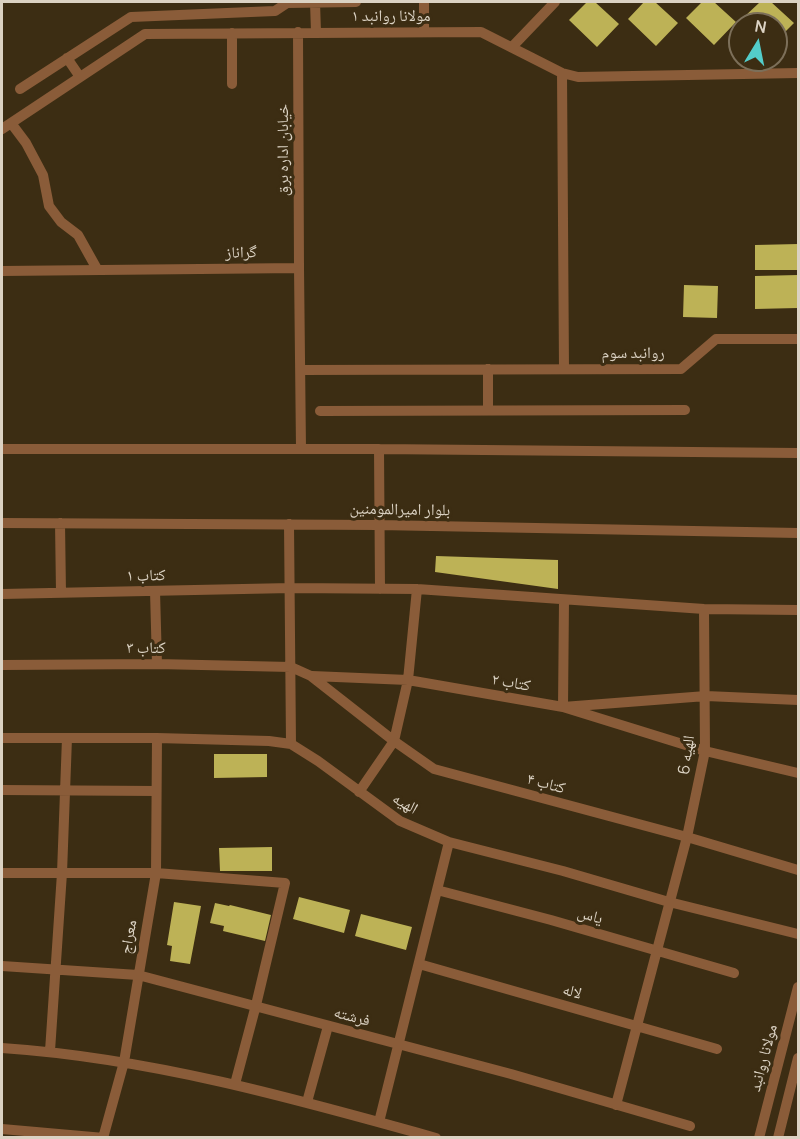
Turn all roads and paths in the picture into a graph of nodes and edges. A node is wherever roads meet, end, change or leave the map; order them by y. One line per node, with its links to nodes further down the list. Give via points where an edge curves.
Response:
1 (182, 2): 7 (street)
2 (315, 2): 3 (street); 6 (street); 10 (street)
3 (356, 2)
4 (424, 2): 8 (street)
5 (555, 2): 12 (street)
6 (275, 6): 7 (street)
7 (182, 15): 13 (street, via 131,17)
8 (424, 31): 10 (street, مولانا روانبد ۱); 12 (street, مولانا روانبد ۱, via 481,32)
9 (298, 32): 10 (street, مولانا روانبد ۱); 11 (street, مولانا روانبد ۱); 20 (street, خیابان اداره برق)
10 (316, 32)
11 (232, 33): 16 (street, مولانا روانبد ۱, via 145,34); 17 (street)
12 (512, 47): 15 (street, مولانا روانبد ۱)
13 (67, 58): 16 (street); 18 (street)
14 (798, 73): 15 (street, مولانا روانبد ۱, via 578,77)
15 (562, 74): 25 (street)
16 (80, 77): 19 (street, مولانا روانبد ۱)
17 (232, 84)
18 (20, 89)
19 (6, 126): 21 (street, via 26,143 43,175 49,206 78,235)
20 (299, 267): 21 (street, گراناز); 26 (street)
21 (97, 269): 22 (street, گراناز)
22 (2, 271)
23 (798, 339): 25 (street, روانبد سوم, via 716,339 681,369)
24 (488, 369): 25 (street, روانبد سوم); 26 (street, روانبد سوم); 27 (street)
25 (564, 369)
26 (301, 370): 30 (street)
27 (488, 410): 28 (street); 29 (street)
28 (685, 410)
29 (320, 411)
30 (301, 449): 31 (street); 32 (street)
31 (379, 449): 33 (street); 37 (street)
32 (2, 450)
33 (798, 453)
34 (2, 523): 35 (street, بلوار امیرالمومنین)
35 (60, 523): 36 (street, بلوار امیرالمومنین); 43 (street)
36 (289, 524): 37 (street, بلوار امیرالمومنین); 39 (street)
37 (379, 525): 38 (street, بلوار امیرالمومنین); 40 (street)
38 (798, 533)
39 (291, 588): 40 (street, کتاب ۱); 42 (street, کتاب ۱); 50 (street)
40 (380, 589): 41 (street, کتاب ۱)
41 (417, 589): 45 (street, کتاب ۱); 52 (street)
42 (155, 591): 43 (street, کتاب ۱); 48 (street)
43 (61, 593): 44 (street, کتاب ۱)
44 (2, 594)
45 (564, 600): 46 (street, کتاب ۱); 55 (street)
46 (704, 609): 47 (street, کتاب ۱); 53 (street, الهیه 6)
47 (798, 610)
48 (157, 664): 49 (street, کتاب ۳); 50 (street, کتاب ۳)
49 (2, 665)
50 (291, 667): 51 (street); 60 (street)
51 (311, 676): 52 (street, کتاب ۲); 59 (street, کتاب ۴)
52 (408, 680): 55 (street, کتاب ۲); 59 (street)
53 (706, 696): 54 (street, کتاب ۲); 55 (street, کتاب ۲); 61 (street, الهیه 6)
54 (798, 700)
55 (563, 707): 61 (street)
56 (2, 738): 57 (street, الهیه)
57 (67, 738): 58 (street, الهیه); 64 (street)
58 (157, 738): 60 (street, الهیه); 65 (street, معراج)
59 (394, 741): 66 (street); 67 (street, کتاب ۴, via 434,769)
60 (291, 744): 66 (street, الهیه)
61 (705, 751): 62 (street); 67 (street, الهیه 6)
62 (798, 773)
63 (2, 790): 64 (street)
64 (65, 791): 65 (street); 71 (street)
65 (156, 791): 72 (street, معراج)
66 (359, 792): 68 (street, الهیه, via 400,821)
67 (687, 837): 69 (street, کتاب ۴); 74 (street, الهیه 6)
68 (449, 842): 73 (street); 74 (street, الهیه)
69 (798, 870)
70 (2, 873): 71 (street)
71 (62, 873): 72 (street); 79 (street)
72 (156, 873): 81 (street, معراج); 83 (street, via 285,883)
73 (437, 890): 76 (street, یاس); 77 (street)
74 (669, 902): 75 (street, الهیه); 76 (street, الهیه 6)
75 (798, 934)
76 (657, 951): 80 (street, یاس); 85 (street, الهیه 6)
77 (419, 964): 85 (street, لاله); 86 (street)
78 (2, 966): 79 (street, فرشته)
79 (56, 970): 81 (street, فرشته); 89 (street)
80 (734, 973)
81 (138, 975): 83 (street, فرشته); 91 (street, معراج)
82 (798, 987): 101 (street, مولانا روانبد)
83 (256, 1005): 84 (street, فرشته); 92 (street)
84 (327, 1026): 86 (street, فرشته); 94 (street)
85 (638, 1026): 88 (street, لاله); 95 (street, الهیه 6)
86 (399, 1045): 95 (street, فرشته); 96 (street)
87 (2, 1048): 89 (street)
88 (717, 1049)
89 (50, 1051): 91 (street)
90 (798, 1058): 93 (street, مولانا روانبد)
91 (124, 1062): 92 (street); 99 (street, معراج)
92 (235, 1084): 94 (street)
93 (793, 1098): 102 (street, مولانا روانبد)
94 (307, 1102): 96 (street)
95 (616, 1105): 97 (street, فرشته)
96 (379, 1122): 100 (street)
97 (690, 1126)
98 (2, 1129): 99 (street)
99 (103, 1137)
100 (436, 1137)
101 (759, 1137)
102 (778, 1137)

